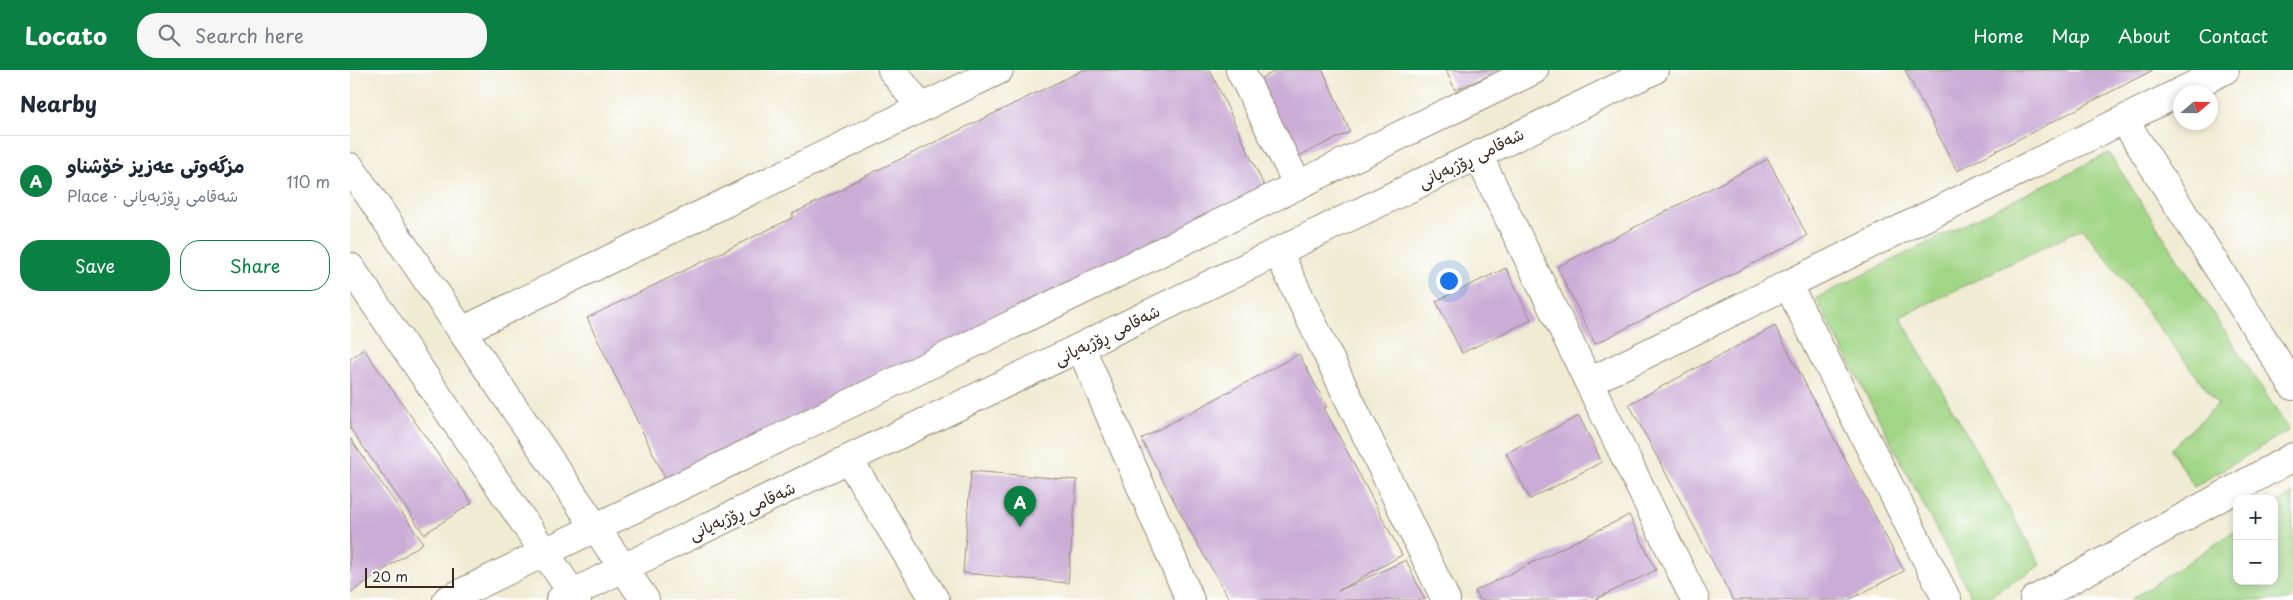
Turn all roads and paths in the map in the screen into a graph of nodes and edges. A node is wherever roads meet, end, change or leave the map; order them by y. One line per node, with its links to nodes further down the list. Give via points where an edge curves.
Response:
1 (892, 70): 7 (street)
2 (999, 70): 7 (street)
3 (1240, 70): 11 (street)
4 (1534, 70): 11 (street)
5 (1654, 70): 9 (street, شەقامی ڕۆژبەیانی)
6 (2225, 70): 8 (street)
7 (921, 108): 15 (street)
8 (2124, 120): 14 (street); 18 (street)
9 (1478, 155): 12 (street, شەقامی ڕۆژبەیانی); 17 (street)
10 (350, 167): 15 (street)
11 (1298, 185): 21 (street)
12 (1278, 252): 16 (street, شەقامی ڕۆژبەیانی); 29 (street)
13 (350, 267): 22 (street)
14 (1788, 285): 17 (street); 31 (street)
15 (462, 331): 21 (street)
16 (1081, 348): 20 (street, شەقامی ڕۆژبەیانی); 28 (street)
17 (1589, 382): 30 (street)
18 (2293, 386)
19 (2293, 457): 32 (street)
20 (849, 460): 23 (street, شەقامی ڕۆژبەیانی); 27 (street)
21 (595, 527): 22 (street); 23 (street)
22 (545, 552): 24 (street); 25 (street)
23 (623, 568): 24 (street, شەقامی ڕۆژبەیانی); 26 (street)
24 (570, 598)
25 (447, 600)
26 (645, 600)
27 (935, 600)
28 (1190, 600)
29 (1446, 600)
30 (1695, 600)
31 (1947, 600)
32 (2034, 600)

